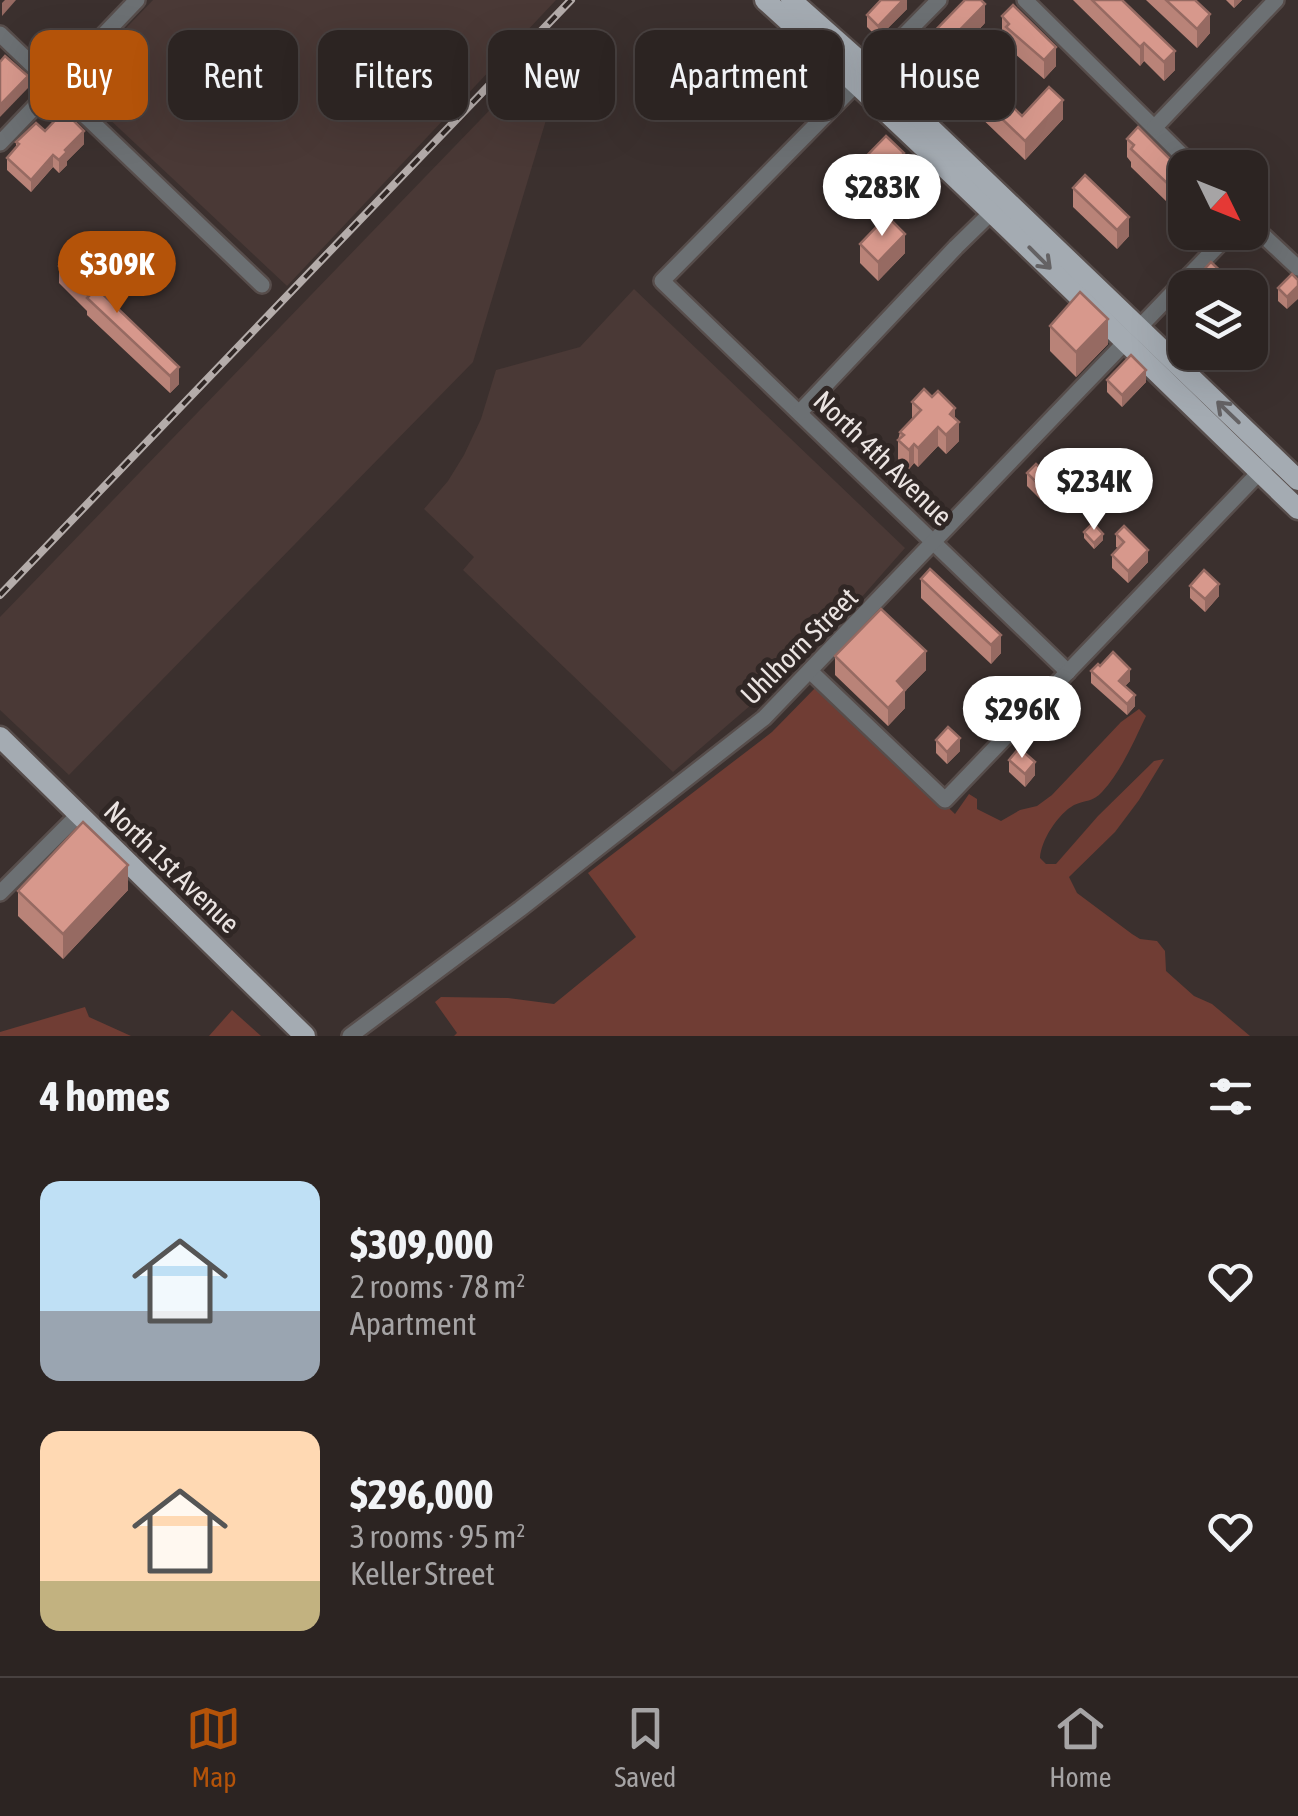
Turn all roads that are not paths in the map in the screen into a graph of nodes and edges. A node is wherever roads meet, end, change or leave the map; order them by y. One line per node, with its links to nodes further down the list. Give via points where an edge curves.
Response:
1 (136, 0): 7 (street)
2 (765, 0): 11 (main road)
3 (791, 0): 12 (main road)
4 (939, 0): 8 (street)
5 (1025, 0): 17 (street)
6 (1276, 0): 17 (street)
7 (108, 30)
8 (910, 30)
9 (0, 34): 10 (street)
10 (30, 63)
11 (863, 77)
12 (863, 77)
13 (863, 79): 26 (street, North 4th Avenue, via 662,281)
14 (30, 112): 18 (street)
15 (89, 120): 24 (street)
16 (908, 120): 20 (main road)
17 (1155, 127): 19 (street)
18 (0, 143)
19 (1177, 150)
20 (999, 206): 25 (main road); 26 (street)
21 (1268, 239): 23 (street)
22 (1214, 250): 25 (street, Uhlhorn Street)
23 (1298, 268)
24 (262, 284)
25 (1133, 334): 27 (main road); 30 (street, Uhlhorn Street)
26 (800, 412): 30 (street, North 4th Avenue)
27 (1267, 465): 28 (main road); 29 (main road); 32 (street)
28 (1298, 480)
29 (1298, 509)
30 (934, 544): 31 (street, Uhlhorn Street); 32 (street, North 4th Avenue)
31 (811, 672): 32 (street, via 945,800); 37 (street, Uhlhorn Street, via 748,732)
32 (1068, 672)
33 (0, 737): 34 (main road, North 1st Avenue)
34 (79, 814): 35 (street); 36 (main road, North 1st Avenue)
35 (0, 893)
36 (305, 1036)
37 (350, 1036)

